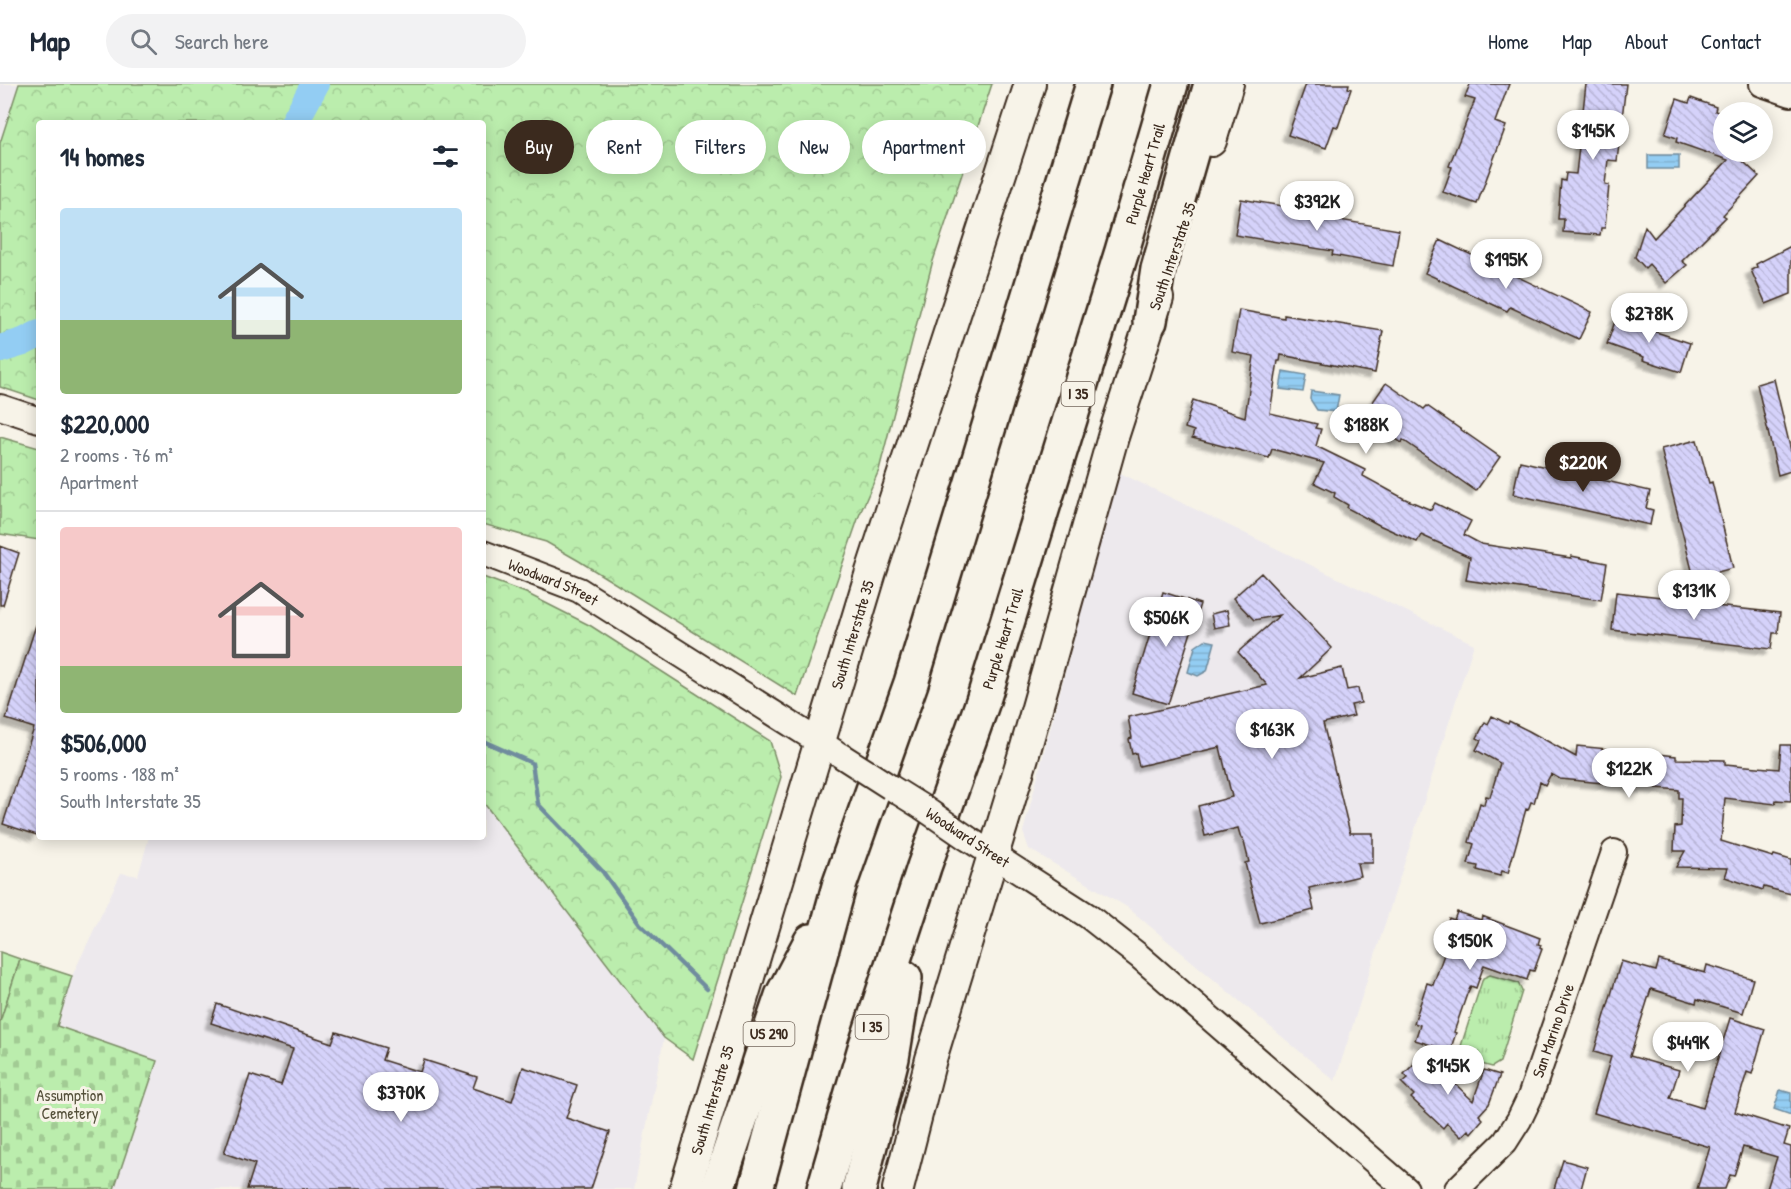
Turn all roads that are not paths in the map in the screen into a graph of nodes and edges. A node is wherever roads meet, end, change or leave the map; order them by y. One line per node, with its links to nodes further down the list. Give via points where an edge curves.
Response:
1 (1030, 84): 14 (main road, South Interstate 35, via 871,572)
2 (1078, 84): 9 (highway)
3 (1093, 84): 9 (highway)
4 (1171, 84): 17 (highway, Purple Heart Trail / I 35, via 982,704)
5 (1211, 84): 10 (highway, via 1158,269)
6 (1228, 84): 10 (main road, South Interstate 35)
7 (1762, 84): 8 (street)
8 (1790, 90)
9 (1068, 166): 18 (highway, via 911,683)
10 (1150, 321): 16 (main road, South Interstate 35)
11 (0, 407): 12 (street)
12 (36, 419)
13 (486, 554): 14 (street, Woodward Street, via 579,590)
14 (829, 748): 16 (street, Woodward Street, bridge); 19 (main road, South Interstate 35)
15 (1614, 852): 26 (street, San Marino Drive, via 1530,1097 1504,1142)
16 (994, 855): 24 (main road, South Interstate 35, via 931,1059); 25 (street, Woodward Street, via 1088,916 1139,956)
17 (924, 867): 22 (highway, Purple Heart Trail / I 35); 23 (highway, via 892,1058)
18 (839, 886): 20 (highway, US 290, via 782,996); 21 (highway)
19 (684, 1189)
20 (717, 1189)
21 (756, 1189)
22 (824, 1189)
23 (859, 1189)
24 (898, 1189)
25 (1406, 1189)
26 (1457, 1189)

